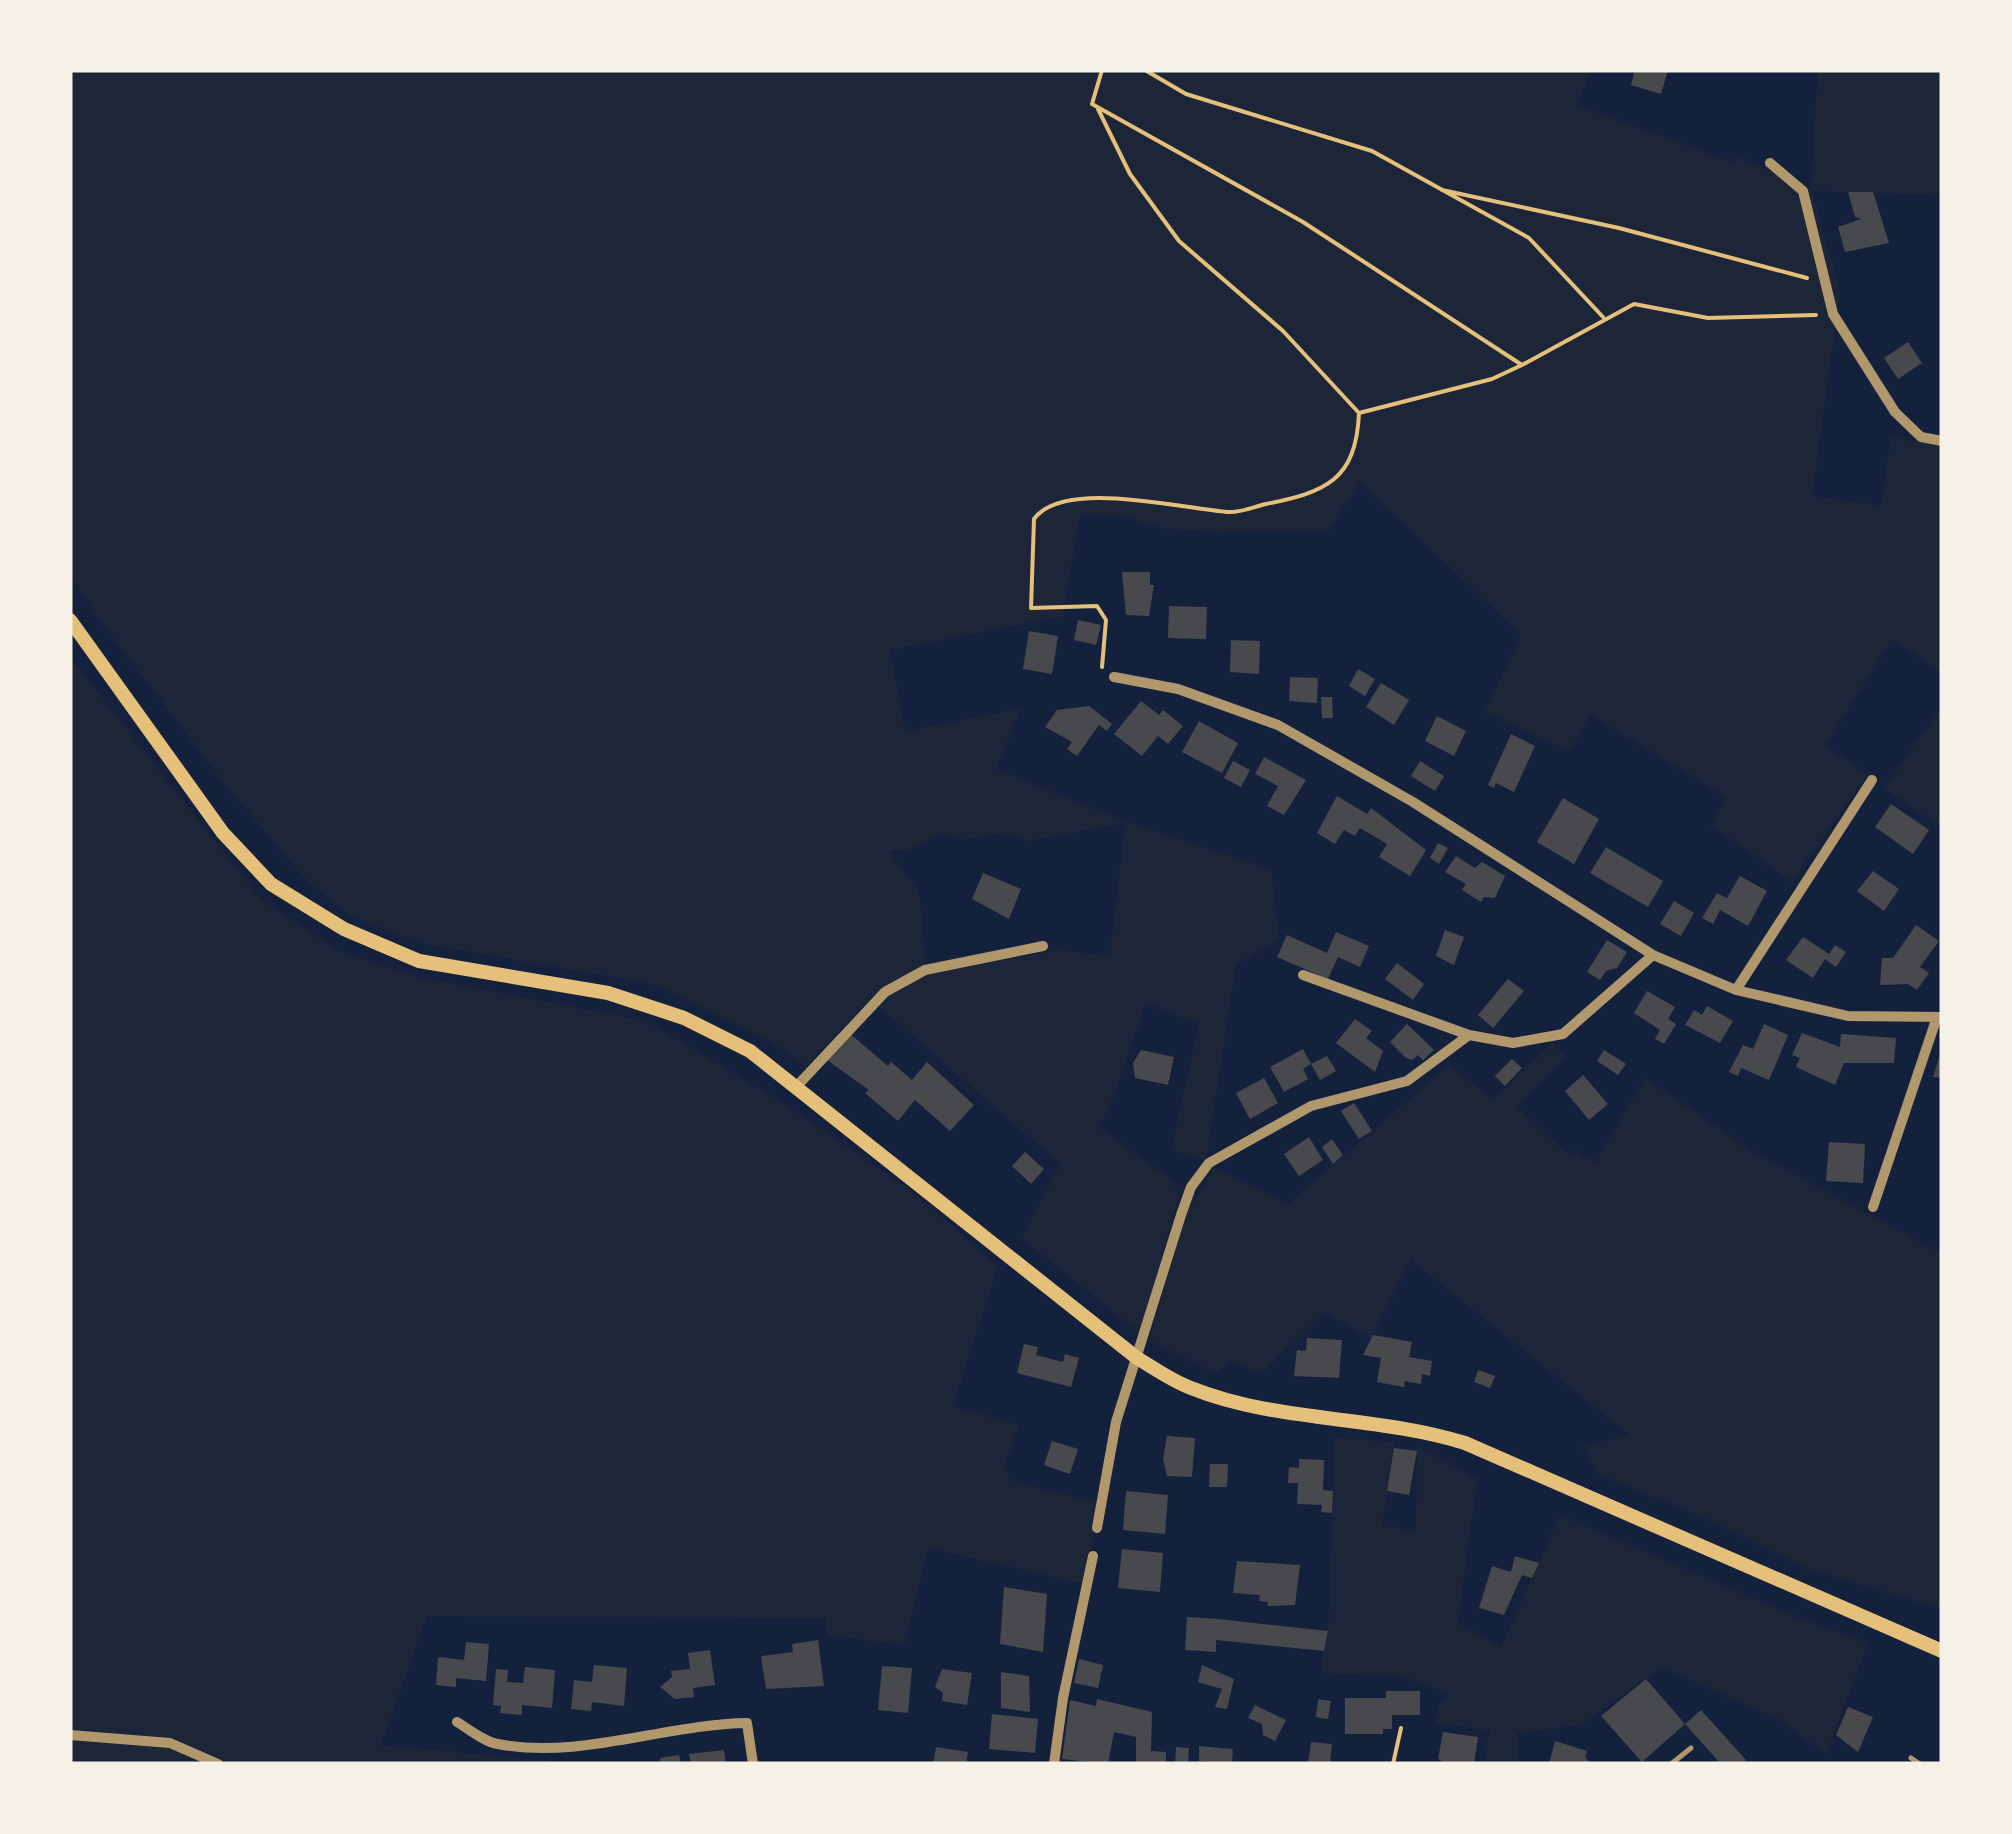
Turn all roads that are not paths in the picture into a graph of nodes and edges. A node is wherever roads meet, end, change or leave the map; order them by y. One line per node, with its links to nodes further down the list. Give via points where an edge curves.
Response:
1 (1770, 163): 2 (street, via 1803,191 1833,314 1896,412 1921,437)
2 (1942, 441)
3 (70, 620): 12 (main road, via 223,833 271,884 344,929 419,961 608,993 684,1018 750,1051)
4 (1114, 677): 7 (street, via 1178,689 1278,725)
5 (1872, 780): 9 (street)
6 (1043, 946): 12 (street, via 925,970 885,992)
7 (1653, 955): 9 (street); 11 (street, via 1563,1034 1513,1043)
8 (1303, 975): 11 (street)
9 (1736, 990): 10 (street, via 1848,1016)
10 (1940, 1018): 13 (street)
11 (1469, 1035): 14 (street, via 1407,1081 1311,1106 1209,1163 1181,1215)
12 (796, 1087): 14 (main road)
13 (1873, 1207)
14 (1137, 1358): 15 (street, via 1116,1422); 17 (main road, via 1190,1388 1228,1399 1418,1428 1466,1443)
15 (1097, 1528)
16 (1093, 1556): 24 (street)
17 (1942, 1651)
18 (457, 1722): 23 (street, via 494,1744 549,1748 747,1723)
19 (70, 1735): 22 (street, via 170,1743)
20 (1691, 1748): 25 (lane)
21 (1911, 1758): 26 (lane)
22 (218, 1764)
23 (753, 1764)
24 (1054, 1764)
25 (1671, 1764)
26 (1920, 1764)

